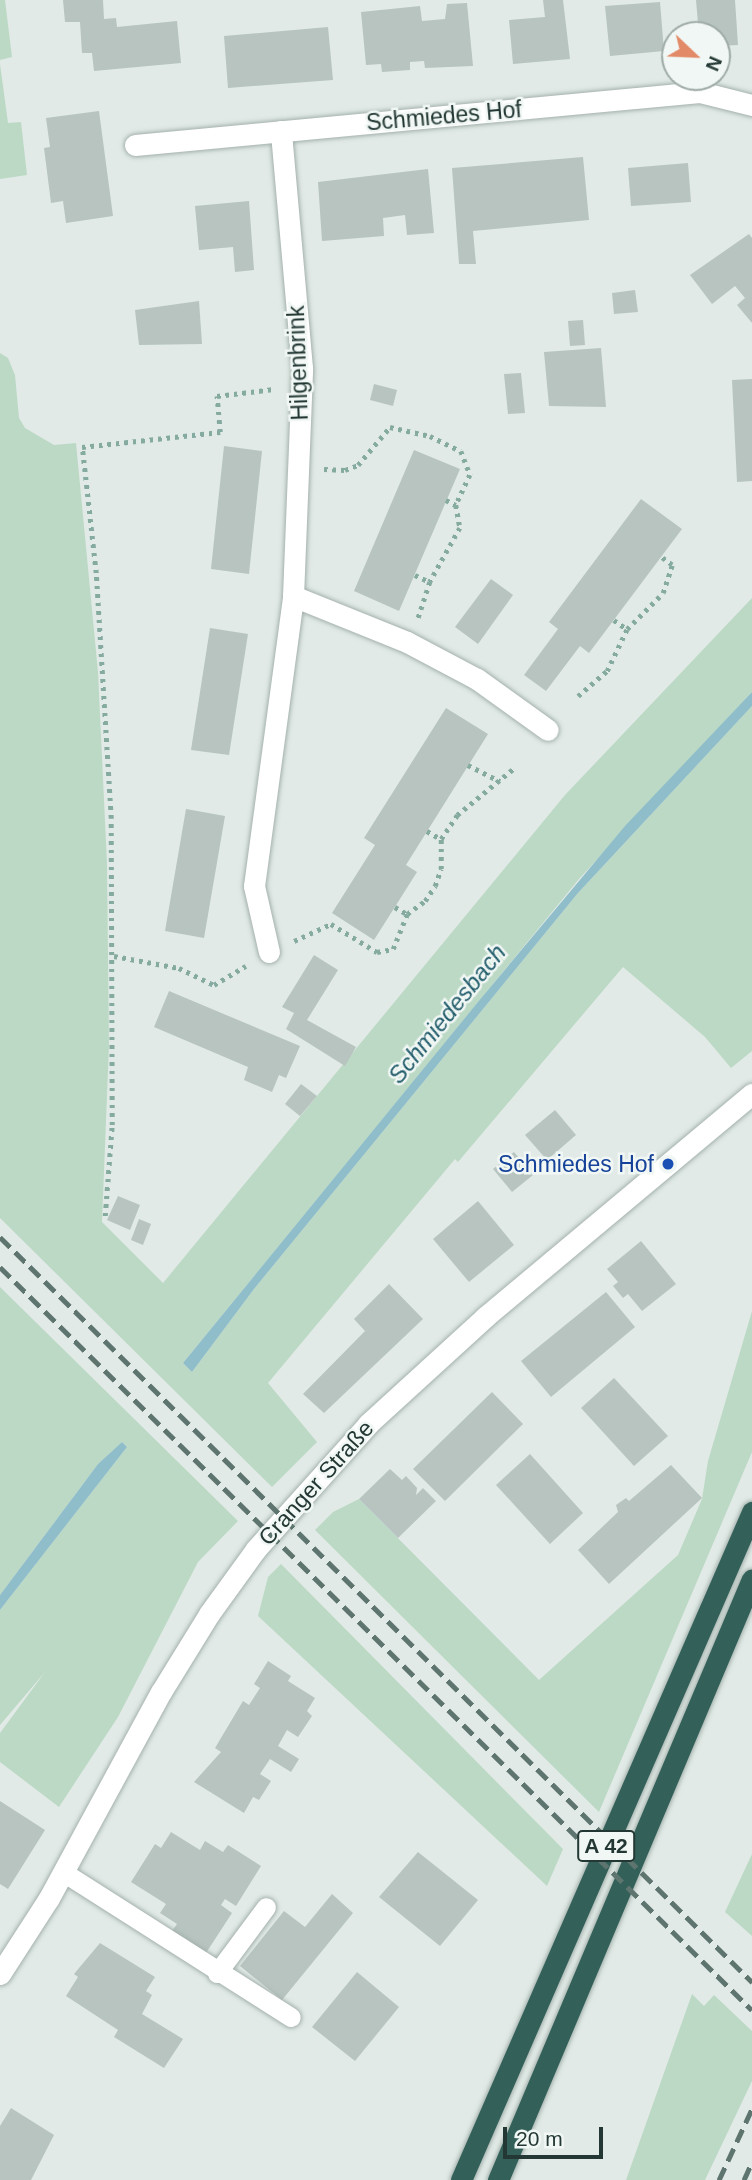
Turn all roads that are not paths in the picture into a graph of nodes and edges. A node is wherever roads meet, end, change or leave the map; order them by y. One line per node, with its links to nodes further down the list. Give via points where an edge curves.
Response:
1 (752, 106): 2 (street, Schmiedes Hof, via 701,92)
2 (281, 131): 3 (street, Schmiedes Hof); 4 (street, Hilgenbrink, via 302,386)
3 (135, 145)
4 (293, 596): 5 (street, via 408,642 477,680); 6 (street, Hilgenbrink, via 254,886)
5 (548, 730)
6 (269, 952)
7 (752, 1094): 10 (street, Cranger Straße, via 485,1317 368,1424 317,1479 256,1549 209,1614)
8 (752, 1512): 15 (highway, A 42)
9 (752, 1579): 16 (highway, A 42)
10 (63, 1872): 12 (street, Cranger Straße); 13 (lane)
11 (266, 1907): 13 (lane)
12 (0, 1973)
13 (217, 1973): 14 (lane)
14 (291, 2017)
15 (461, 2180)
16 (498, 2180)

